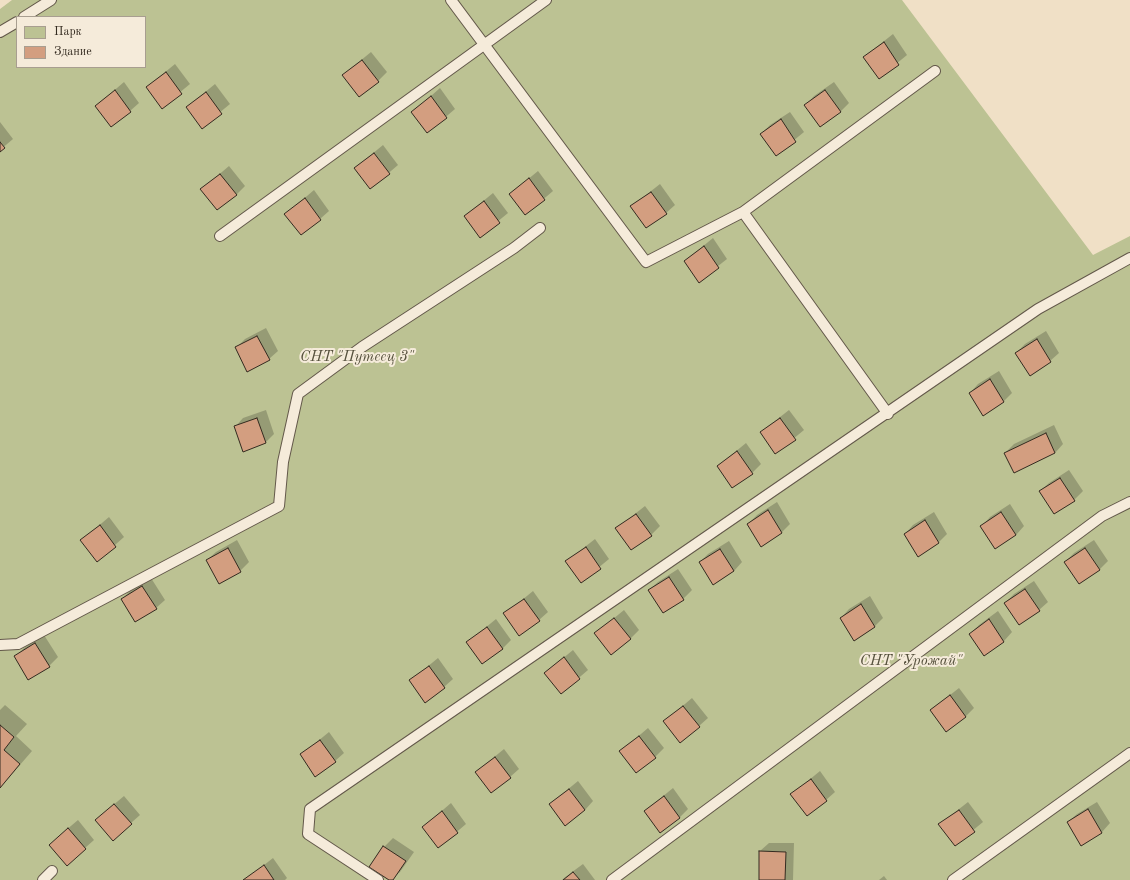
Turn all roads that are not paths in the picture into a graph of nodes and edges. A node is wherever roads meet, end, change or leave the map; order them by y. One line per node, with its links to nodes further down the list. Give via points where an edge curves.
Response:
1 (51, 0): 4 (lane)
2 (451, 0): 7 (lane)
3 (546, 0): 7 (lane)
4 (26, 16)
5 (16, 23): 6 (lane)
6 (0, 32)
7 (485, 45): 9 (lane, via 646,262); 11 (lane)
8 (935, 71): 9 (lane)
9 (743, 212): 13 (lane)
10 (540, 228): 15 (lane, via 514,248 362,347 298,394 283,462 279,506 18,644)
11 (220, 236)
12 (1130, 258): 13 (lane, via 1038,309)
13 (888, 414): 19 (lane, via 310,809 308,834)
14 (1130, 502): 20 (lane, via 1102,516)
15 (0, 645)
16 (1130, 753): 21 (lane)
17 (52, 871): 18 (lane)
18 (43, 880)
19 (378, 880)
20 (612, 880)
21 (953, 880)

